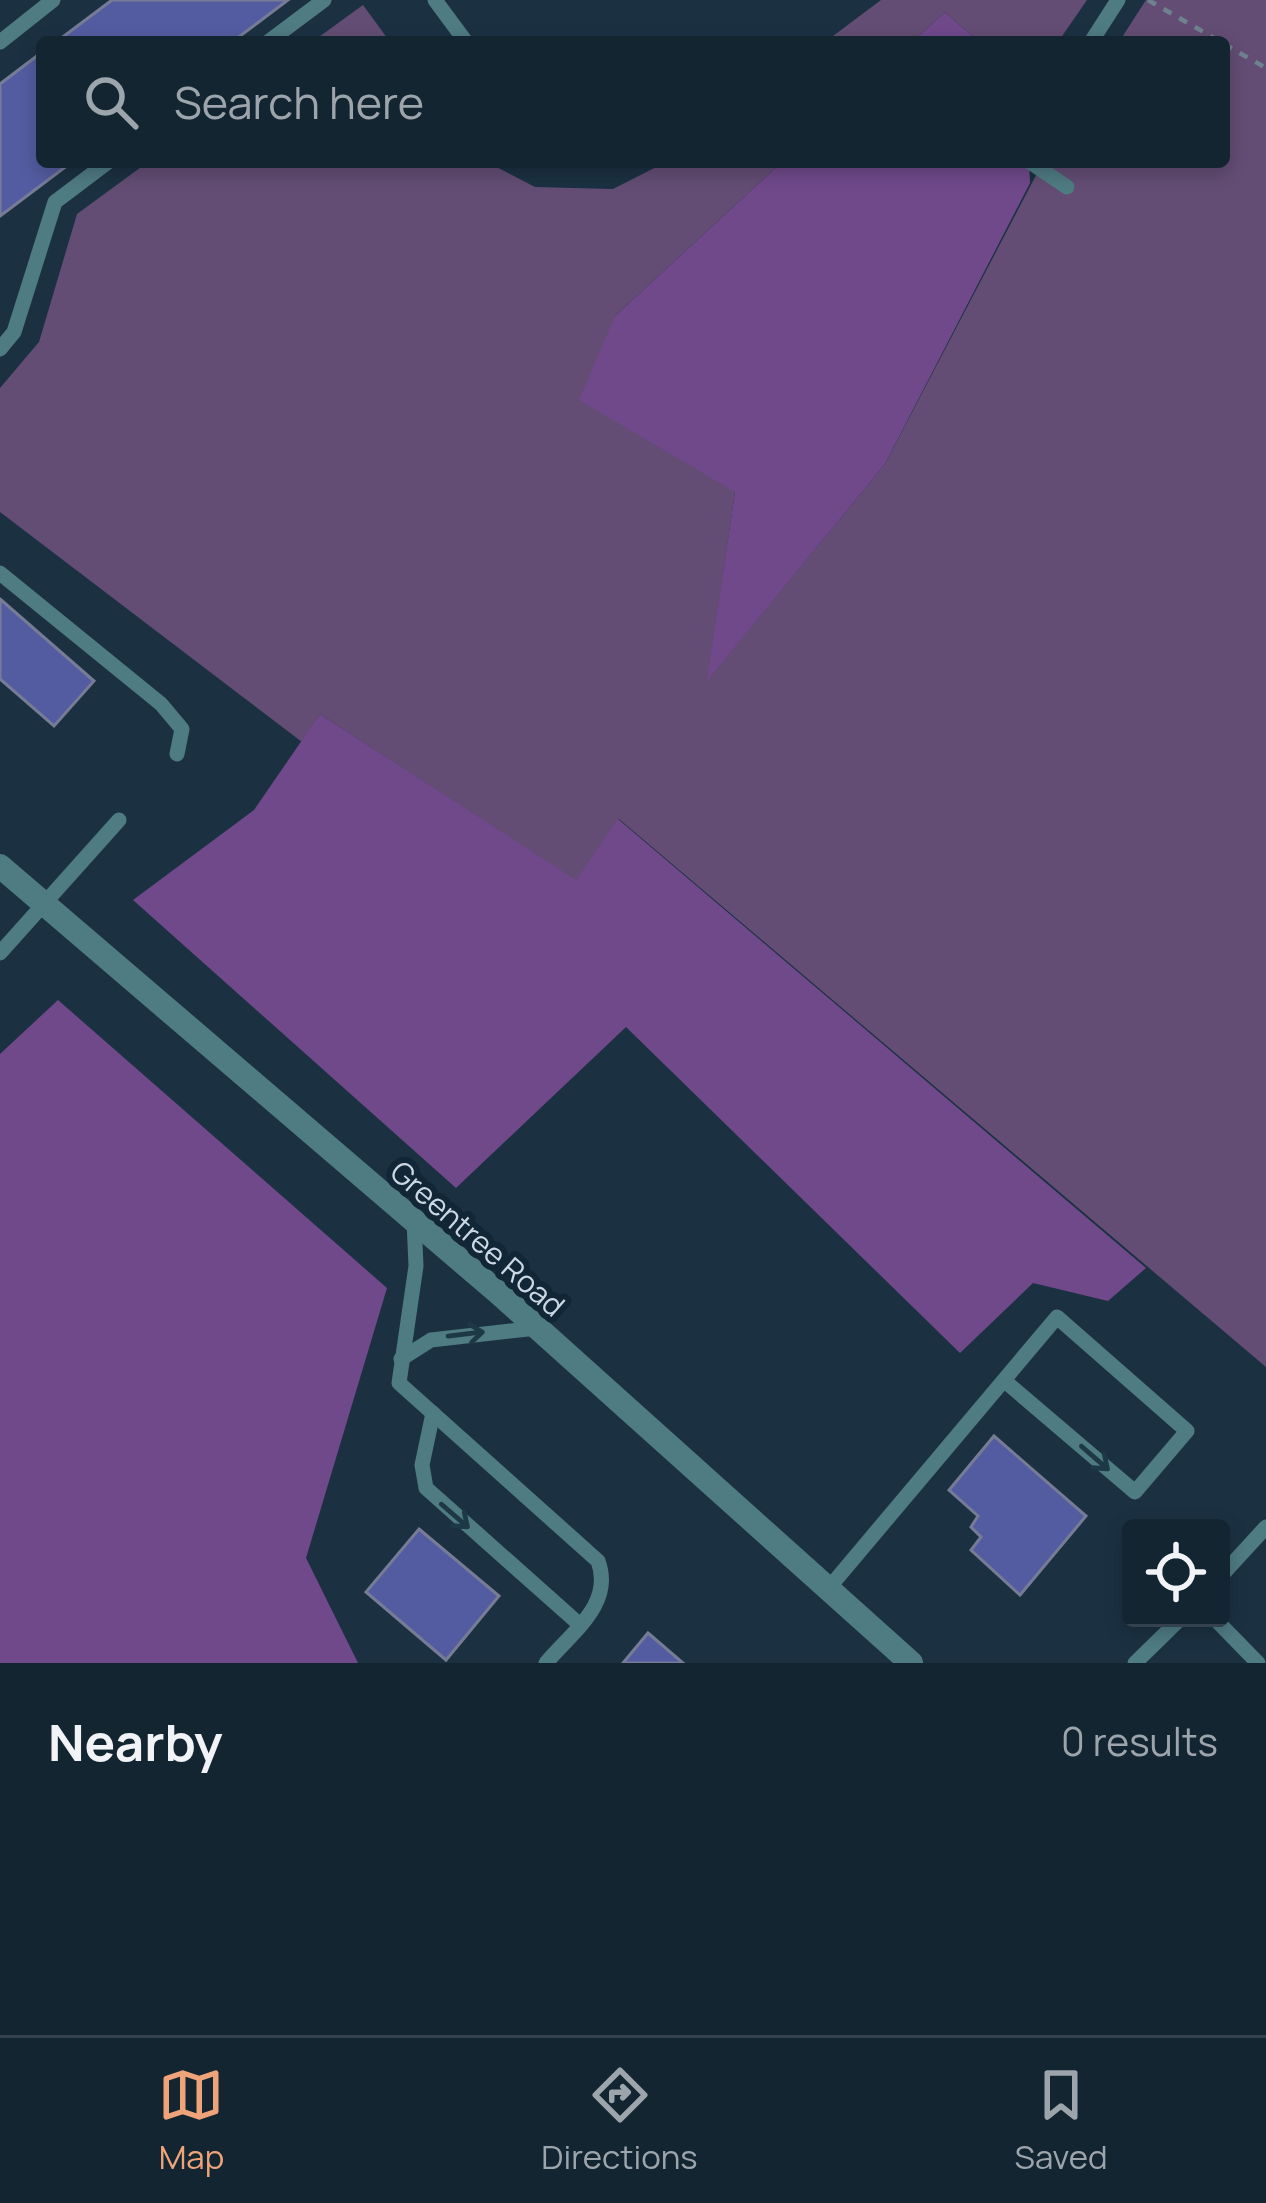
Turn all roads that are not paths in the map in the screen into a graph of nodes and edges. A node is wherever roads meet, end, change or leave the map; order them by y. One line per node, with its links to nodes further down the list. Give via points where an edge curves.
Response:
1 (53, 0): 8 (lane)
2 (324, 0): 5 (lane)
3 (435, 0): 6 (lane)
4 (1118, 0): 7 (lane)
5 (276, 36)
6 (462, 36)
7 (1095, 36)
8 (0, 42)
9 (101, 168): 12 (lane, via 55,202 14,332)
10 (1039, 168): 11 (lane)
11 (1067, 187)
12 (0, 349)
13 (0, 573): 14 (lane, via 161,704 182,729)
14 (177, 754)
15 (119, 820): 17 (lane)
16 (0, 866): 17 (street, Greentree Road)
17 (45, 904): 18 (lane); 19 (street, Greentree Road)
18 (0, 953)
19 (414, 1221): 20 (street, Greentree Road); 21 (lane, via 414,1286)
20 (538, 1328): 21 (lane, one-way to 20, via 431,1340); 28 (street, Greentree Road)
21 (401, 1359): 23 (lane, via 399,1383)
22 (1006, 1382): 22 (lane, one-way to 22, via 1135,1492 1187,1431 1057,1317); 28 (lane)
23 (433, 1413): 29 (lane, one-way to 29, via 422,1465 426,1488); 29 (lane, via 598,1561 602,1596)
24 (1266, 1527): 25 (lane)
25 (1252, 1542): 26 (lane); 27 (lane)
26 (1266, 1556)
27 (1230, 1566)
28 (828, 1588): 33 (street, Greentree Road)
29 (578, 1624): 32 (lane)
30 (1172, 1627): 34 (lane)
31 (1223, 1627): 35 (lane)
32 (546, 1663)
33 (911, 1663)
34 (1135, 1663)
35 (1258, 1663)

